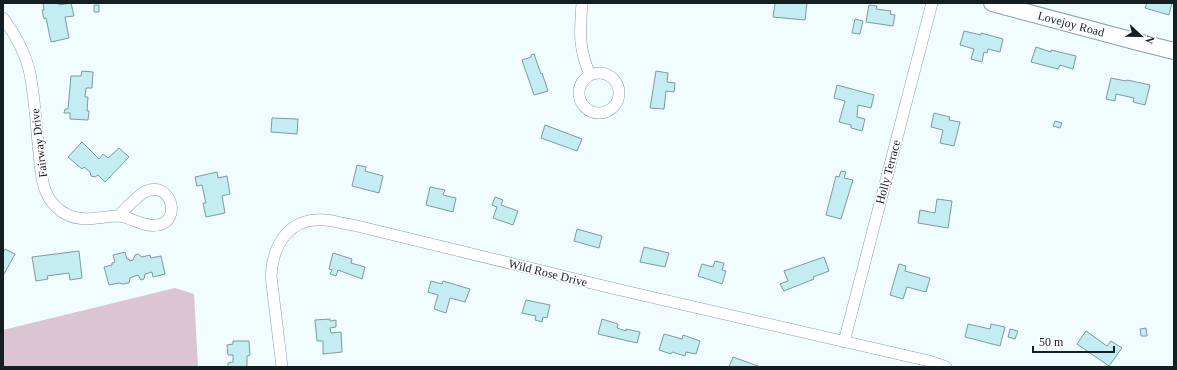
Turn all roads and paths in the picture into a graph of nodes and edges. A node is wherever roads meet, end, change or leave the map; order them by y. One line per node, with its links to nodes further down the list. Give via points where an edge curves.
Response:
1 (582, 3): 6 (street, via 580,44)
2 (932, 3): 8 (street, Holly Terrace)
3 (992, 3): 5 (main road, Lovejoy Road)
4 (3, 18): 7 (street, Fairway Drive, via 19,42 27,61 41,174 49,198 60,210 75,218 102,219)
5 (1174, 51)
6 (590, 75)
7 (118, 216): 7 (street, Fairway Drive, via 149,190 161,190 171,202 170,217 160,225 152,226)
8 (844, 342): 9 (street, Wild Rose Drive, via 353,225 312,220 286,233 272,262 271,276); 10 (street, Wild Rose Drive)
9 (282, 367)
10 (946, 367)

